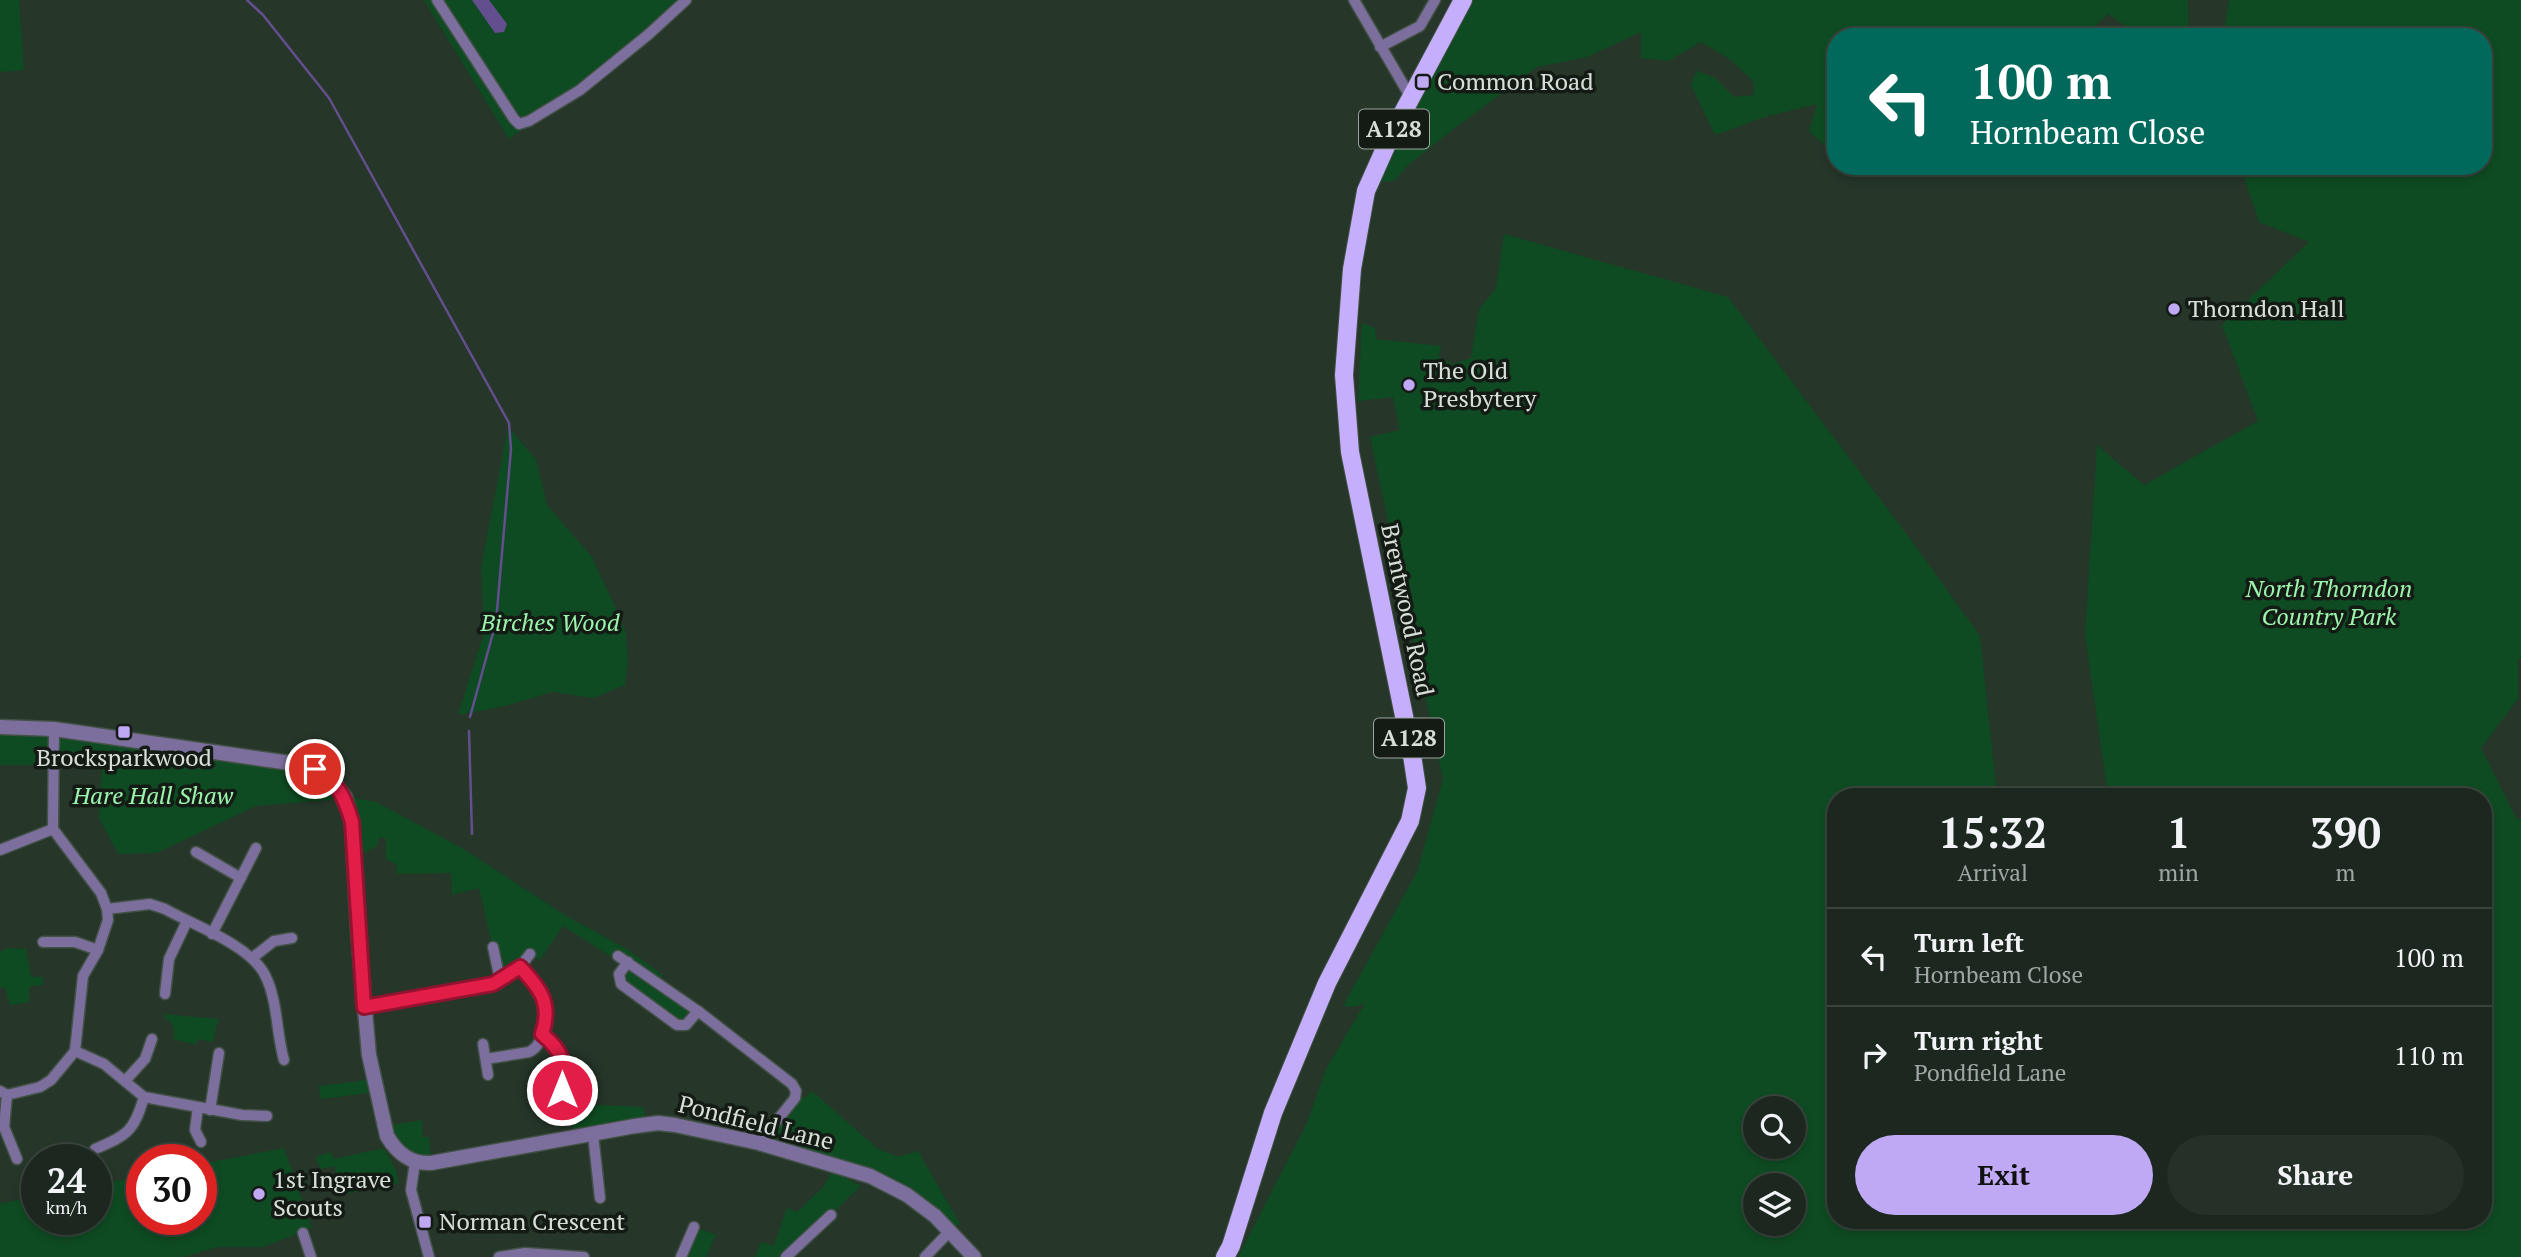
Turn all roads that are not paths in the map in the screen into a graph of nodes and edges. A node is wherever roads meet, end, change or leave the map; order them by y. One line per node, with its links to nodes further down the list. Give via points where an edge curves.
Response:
1 (437, 0): 2 (street, via 519,124 580,90)
2 (686, 0)
3 (1354, 0): 6 (street)
4 (1435, 0): 6 (street, via 1420,26)
5 (1463, 0): 7 (main road, Brentwood Road / A128)
6 (1380, 47): 7 (street)
7 (1411, 98): 63 (main road, Brentwood Road / A128, via 1366,191 1352,269 1344,381 1350,452 1417,788 1410,821 1327,983 1273,1113)
8 (0, 727): 9 (street)
9 (54, 730): 10 (street); 27 (street, via 290,763 315,769 332,780 345,797 352,822)
10 (53, 829): 12 (street); 15 (street, via 101,893)
11 (256, 848): 14 (street)
12 (0, 850)
13 (196, 852): 14 (street)
14 (241, 878): 17 (street)
15 (107, 909): 16 (street, via 150,904); 21 (street)
16 (187, 921): 17 (street); 26 (street, via 169,959)
17 (212, 934): 23 (street)
18 (292, 939): 23 (street, via 274,941)
19 (43, 942): 21 (street, via 75,942)
20 (493, 947): 25 (street)
21 (98, 950): 32 (street, via 83,976)
22 (530, 954): 24 (street)
23 (252, 958): 35 (street, via 265,976)
24 (520, 967): 25 (street); 29 (street, via 545,1002)
25 (500, 980): 27 (street)
26 (165, 994)
27 (364, 1007): 49 (street, via 369,1055 387,1136 399,1153)
28 (698, 1011): 28 (street, via 687,1025 677,1025 621,984 623,959); 46 (street, via 792,1084 799,1095)
29 (542, 1034): 34 (street, via 529,1052); 38 (street, via 562,1055)
30 (152, 1039): 37 (street, via 145,1059)
31 (483, 1044): 34 (street)
32 (75, 1051): 37 (street, via 104,1064); 39 (street, via 40,1087)
33 (219, 1053): 42 (street)
34 (486, 1059): 36 (street)
35 (284, 1060)
36 (488, 1075)
37 (125, 1081): 40 (street)
38 (562, 1090)
39 (4, 1093): 48 (street, via 4,1127)
40 (144, 1097): 41 (street); 47 (street, via 136,1124)
41 (198, 1107): 42 (street); 45 (street, via 195,1130)
42 (210, 1110): 43 (street)
43 (267, 1116)
44 (593, 1134): 46 (street, Pondfield Lane, via 658,1123); 49 (street, Pondfield Lane); 50 (street)
45 (201, 1142)
46 (760, 1143): 53 (street, Pondfield Lane, via 870,1176 907,1195)
47 (106, 1144)
48 (17, 1160)
49 (415, 1162): 56 (street, via 411,1191)
50 (600, 1198)
51 (831, 1215): 60 (street)
52 (694, 1227): 59 (street)
53 (950, 1231): 61 (street); 62 (street, Pondfield Lane)
54 (303, 1233): 55 (street)
55 (311, 1257)
56 (429, 1257)
57 (499, 1257): 58 (street, via 525,1253)
58 (584, 1257)
59 (681, 1257)
60 (786, 1257)
61 (925, 1257)
62 (974, 1257)
63 (1225, 1257)

